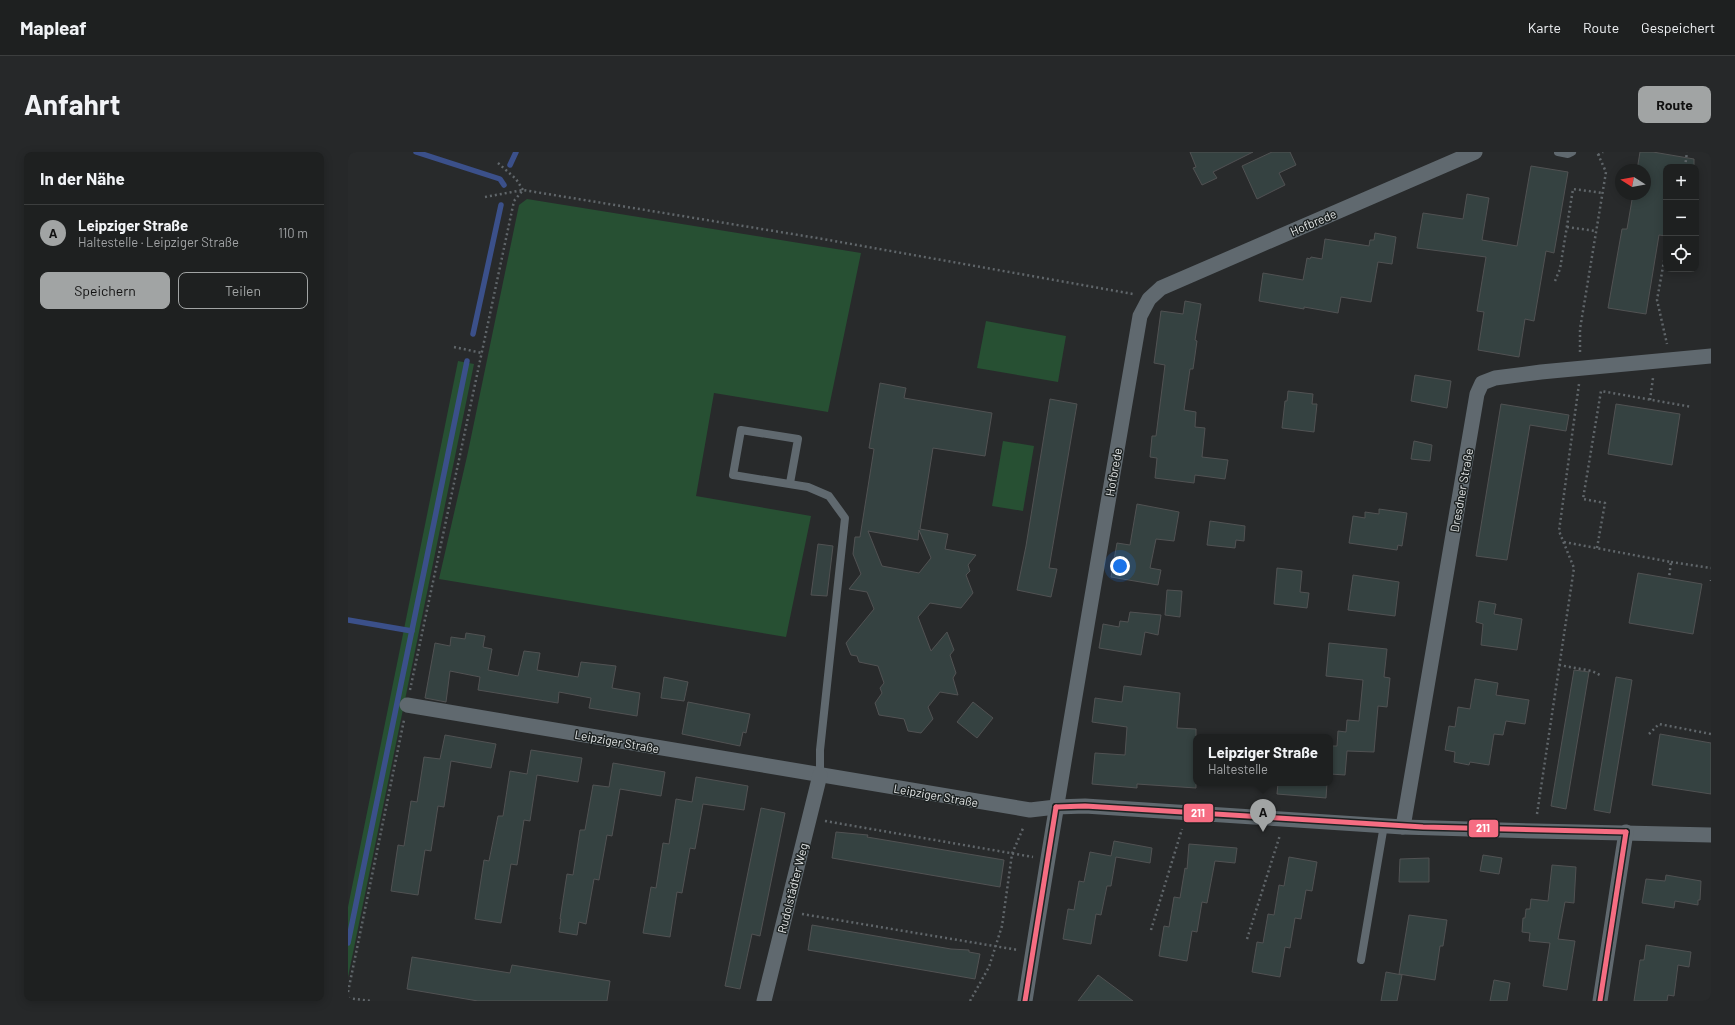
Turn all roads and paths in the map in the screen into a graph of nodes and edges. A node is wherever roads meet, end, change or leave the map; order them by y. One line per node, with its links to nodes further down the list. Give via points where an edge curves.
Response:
1 (1474, 152): 16 (street, Hofbrede, via 1161,288)
2 (1558, 152): 3 (lane)
3 (1572, 152)
4 (1603, 152): 6 (path)
5 (1687, 152): 8 (path)
6 (1598, 153): 10 (path, via 1606,172)
7 (498, 163): 9 (path, via 516,179)
8 (1685, 164)
9 (523, 190): 11 (path); 16 (path, via 838,242 1140,295); 18 (path, via 514,201)
10 (1603, 193): 12 (path, via 1573,189); 13 (path)
11 (485, 197)
12 (1567, 227): 13 (path); 15 (path, via 1560,270)
13 (1596, 232): 21 (path, via 1580,329)
14 (1663, 267): 20 (path, via 1657,300)
15 (1555, 281)
16 (1149, 299): 37 (street, Hofbrede, via 1140,316)
17 (454, 347): 18 (path)
18 (482, 353): 33 (path)
19 (1711, 356): 20 (street, Dresdner Straße)
20 (1668, 360): 21 (street, Dresdner Straße)
21 (1580, 368): 26 (path, via 1559,531); 43 (street, Dresdner Straße, via 1495,378 1482,383 1477,394)
22 (1652, 375): 23 (path)
23 (1650, 400): 24 (path); 27 (path, via 1601,391 1583,499 1605,503)
24 (1692, 407)
25 (790, 483): 25 (lane, via 798,439 741,430 733,475); 36 (lane, via 829,496 845,518 820,750)
26 (1563, 542): 27 (path); 31 (path, via 1574,568)
27 (1597, 548): 28 (path)
28 (1671, 562): 29 (path); 30 (path)
29 (1711, 568)
30 (1669, 578)
31 (1559, 666): 32 (path, via 1592,671); 44 (path)
32 (1602, 676)
33 (407, 705): 36 (street, Leipziger Straße); 55 (path)
34 (1649, 734): 35 (path, via 1659,724)
35 (1711, 734)
36 (820, 775): 38 (street, Leipziger Straße); 40 (street, Rudolstädter Weg)
37 (1056, 807): 38 (street, Leipziger Straße); 39 (street, Leipziger Straße, via 1085,806); 60 (street, Hofbrede)
38 (1030, 810): 47 (path)
39 (1185, 813): 41 (street, Leipziger Straße); 50 (path)
40 (809, 819): 47 (path); 49 (street, Rudolstädter Weg)
41 (1282, 819): 42 (street, Leipziger Straße); 51 (path, via 1280,838)
42 (1384, 826): 43 (street, Leipziger Straße); 54 (lane)
43 (1403, 827): 44 (street, Leipziger Straße)
44 (1536, 832): 45 (street, Leipziger Straße)
45 (1626, 832): 46 (street, Leipziger Straße); 61 (street)
46 (1711, 835)
47 (1012, 854): 48 (path); 52 (path, via 1002,926)
48 (1029, 856)
49 (785, 912): 52 (path); 58 (street, Rudolstädter Weg)
50 (1151, 930)
51 (1247, 939)
52 (995, 946): 53 (path); 59 (path, via 988,967)
53 (1014, 950)
54 (1361, 960)
55 (348, 992)
56 (348, 998): 57 (path)
57 (370, 1001)
58 (764, 1001)
59 (970, 1001)
60 (1025, 1001)
61 (1600, 1001)

